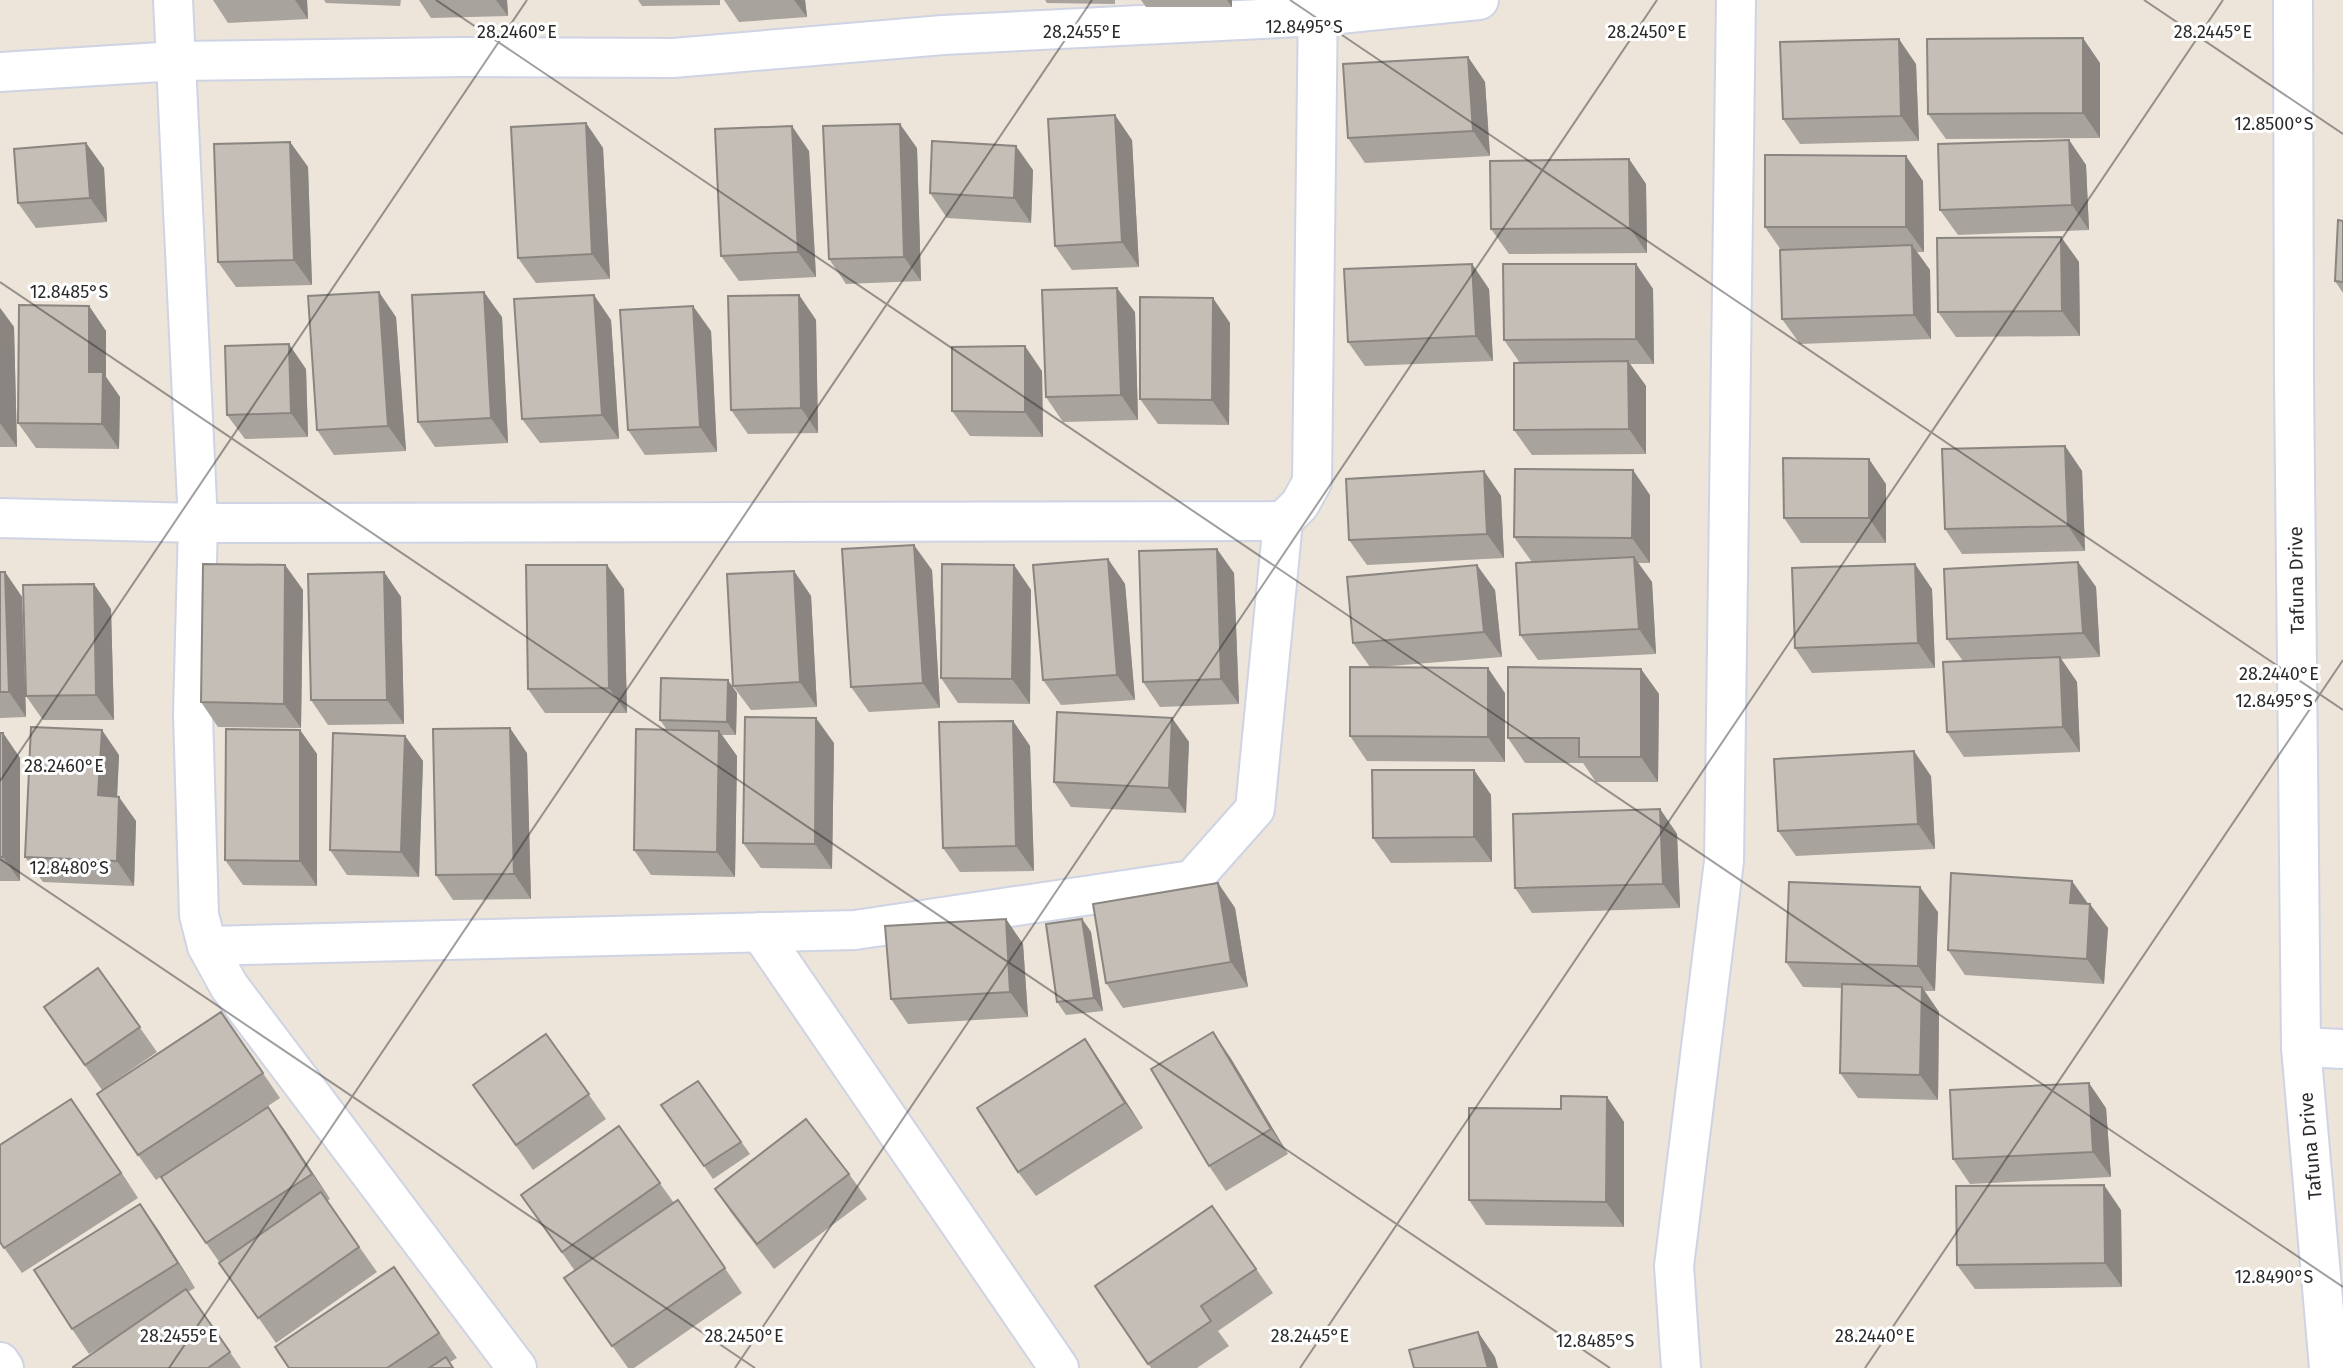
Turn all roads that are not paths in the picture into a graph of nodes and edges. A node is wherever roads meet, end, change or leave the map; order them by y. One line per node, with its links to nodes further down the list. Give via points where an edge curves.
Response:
1 (173, 0): 6 (street)
2 (1479, 0): 5 (street)
3 (1736, 0): 19 (street, via 1724,861 1674,1266)
4 (2293, 0): 13 (street, Tafuna Drive)
5 (1319, 8): 6 (street, via 673,58); 9 (street, via 1312,482)
6 (177, 61): 7 (street); 10 (street)
7 (0, 72)
8 (0, 518): 10 (street)
9 (1283, 521): 10 (street); 11 (street, via 1255,809 1192,880 855,930)
10 (198, 523): 12 (street, via 193,713 199,915)
11 (760, 932): 12 (street); 18 (street)
12 (207, 946): 17 (street, via 229,986)
13 (2301, 1047): 14 (street); 20 (street, Tafuna Drive)
14 (2343, 1049)
15 (0, 1363): 16 (street)
16 (4, 1368)
17 (517, 1368)
18 (1059, 1368)
19 (1681, 1368)
20 (2329, 1368)

